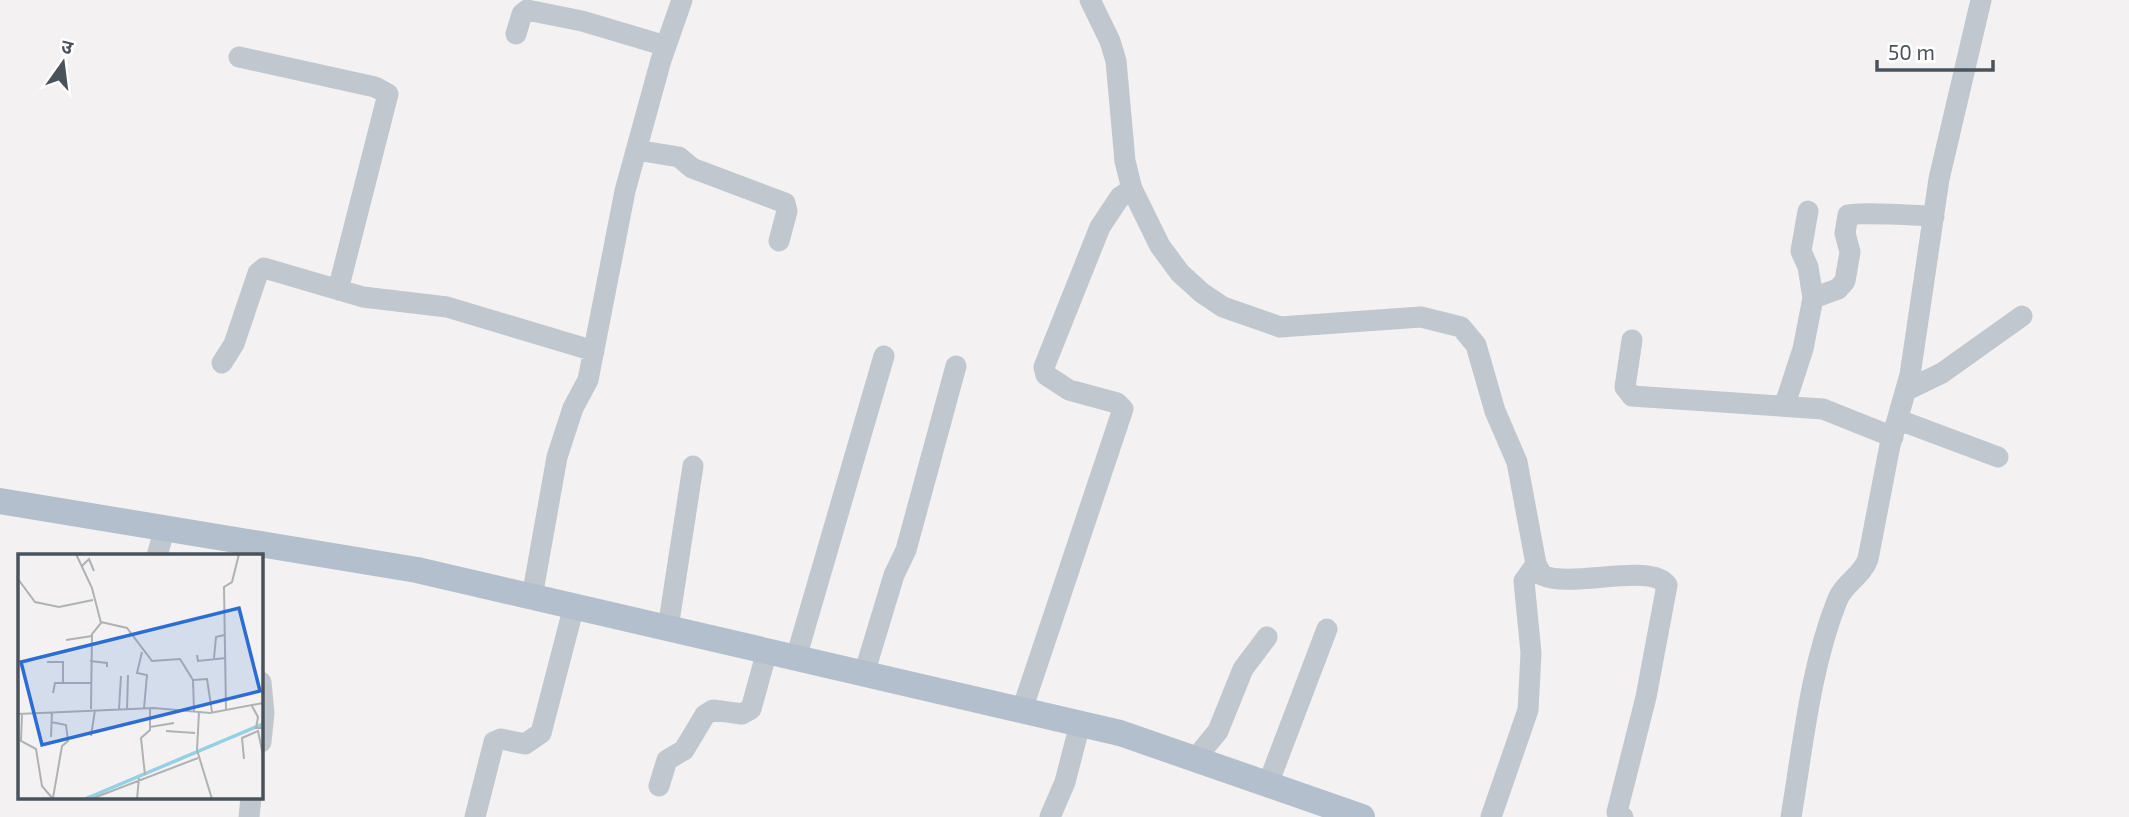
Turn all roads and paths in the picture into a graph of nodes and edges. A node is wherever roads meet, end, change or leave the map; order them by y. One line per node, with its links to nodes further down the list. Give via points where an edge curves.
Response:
1 (682, 0): 5 (street)
2 (1090, 0): 8 (street, via 1116,61)
3 (1981, 0): 10 (street, via 1952,115)
4 (516, 34): 5 (street, via 527,10)
5 (666, 46): 7 (street)
6 (239, 57): 12 (street, via 381,88 388,94)
7 (636, 150): 11 (street, via 679,156 692,168 785,203); 16 (street)
8 (1132, 189): 28 (street, via 1160,246 1180,273 1202,293 1252,320 1304,328 1421,317 1461,327 1471,336 1522,480); 38 (street, via 1120,197 1100,227 1044,367 1046,375 1060,385 1123,410)
9 (1808, 211): 13 (street, via 1801,251)
10 (1934, 217): 13 (street, via 1850,212 1845,228 1850,252 1845,281 1838,289); 20 (street)
11 (779, 242)
12 (338, 290): 16 (street, via 446,307); 18 (street, via 268,268 260,270 234,344)
13 (1813, 298): 21 (street, via 1803,349)
14 (2022, 316): 20 (street, via 1942,373)
15 (1632, 340): 21 (street, via 1625,387 1632,396)
16 (594, 351): 29 (street, via 588,380 557,457)
17 (884, 356): 35 (street)
18 (222, 363)
19 (956, 366): 36 (street, via 906,550)
20 (1907, 390): 22 (street)
21 (1784, 404): 22 (street)
22 (1896, 428): 23 (street); 49 (street, via 1868,559 1838,598 1829,627)
23 (1998, 457)
24 (693, 466): 31 (street)
25 (0, 501): 26 (main road)
26 (165, 527): 27 (street); 29 (main road, via 417,570)
27 (158, 554)
28 (1532, 568): 47 (street, via 1524,587 1531,678 1528,710); 48 (street, via 1556,580 1637,576 1667,585 1646,697 1617,812)
29 (532, 597): 30 (main road)
30 (574, 606): 31 (main road); 44 (street, via 541,733 525,744 495,741)
31 (668, 628): 34 (main road)
32 (1327, 629): 42 (street)
33 (1267, 637): 41 (street, via 1243,669 1218,731)
34 (767, 651): 35 (main road); 43 (street, via 751,709 742,714 709,712 689,745 667,760)
35 (796, 658): 36 (main road)
36 (864, 674): 38 (main road)
37 (262, 684): 40 (street)
38 (1022, 710): 39 (main road)
39 (1080, 724): 41 (main road); 45 (street, via 1065,782)
40 (262, 732)
41 (1195, 759): 42 (main road)
42 (1268, 784): 46 (main road)
43 (659, 786)
44 (475, 817)
45 (1050, 817)
46 (1362, 817)
47 (1491, 817)
48 (1623, 817)
49 (1791, 817)

